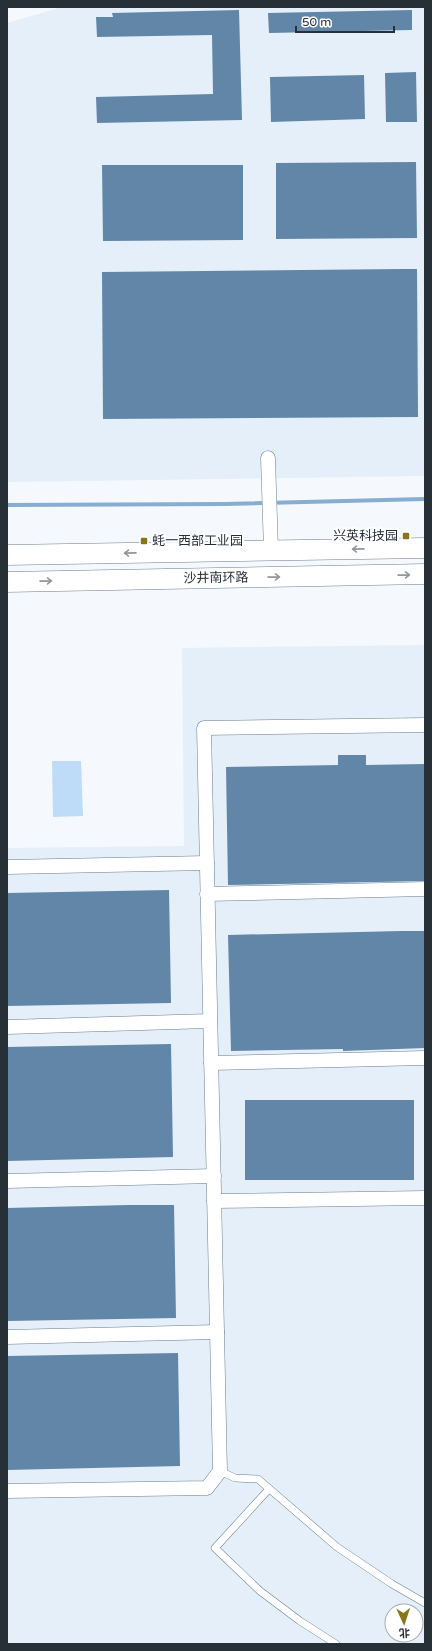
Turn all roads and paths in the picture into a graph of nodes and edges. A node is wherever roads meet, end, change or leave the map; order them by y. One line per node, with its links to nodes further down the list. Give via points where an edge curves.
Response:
1 (268, 458): 3 (street)
2 (425, 548): 3 (main road, 沙井南环路, one-way to 3)
3 (272, 550): 4 (main road, 沙井南环路, one-way to 4)
4 (7, 555)
5 (425, 574): 6 (main road, 沙井南环路, one-way to 5)
6 (7, 582)
7 (425, 725): 8 (street, via 204,728)
8 (207, 863): 9 (street); 11 (street)
9 (7, 867)
10 (425, 889): 11 (street)
11 (208, 894): 12 (street)
12 (210, 1021): 13 (street); 15 (street)
13 (7, 1026)
14 (425, 1058): 15 (street)
15 (211, 1063): 16 (street)
16 (214, 1176): 17 (street); 19 (street)
17 (7, 1181)
18 (425, 1198): 19 (street)
19 (214, 1201): 20 (street)
20 (217, 1332): 21 (street); 22 (street)
21 (7, 1337)
22 (220, 1471): 23 (lane, via 235,1478 258,1479); 24 (street, via 207,1488)
23 (269, 1489): 25 (lane, via 337,1547); 26 (lane, via 215,1548 260,1591)
24 (7, 1491)
25 (425, 1603)
26 (336, 1644)

